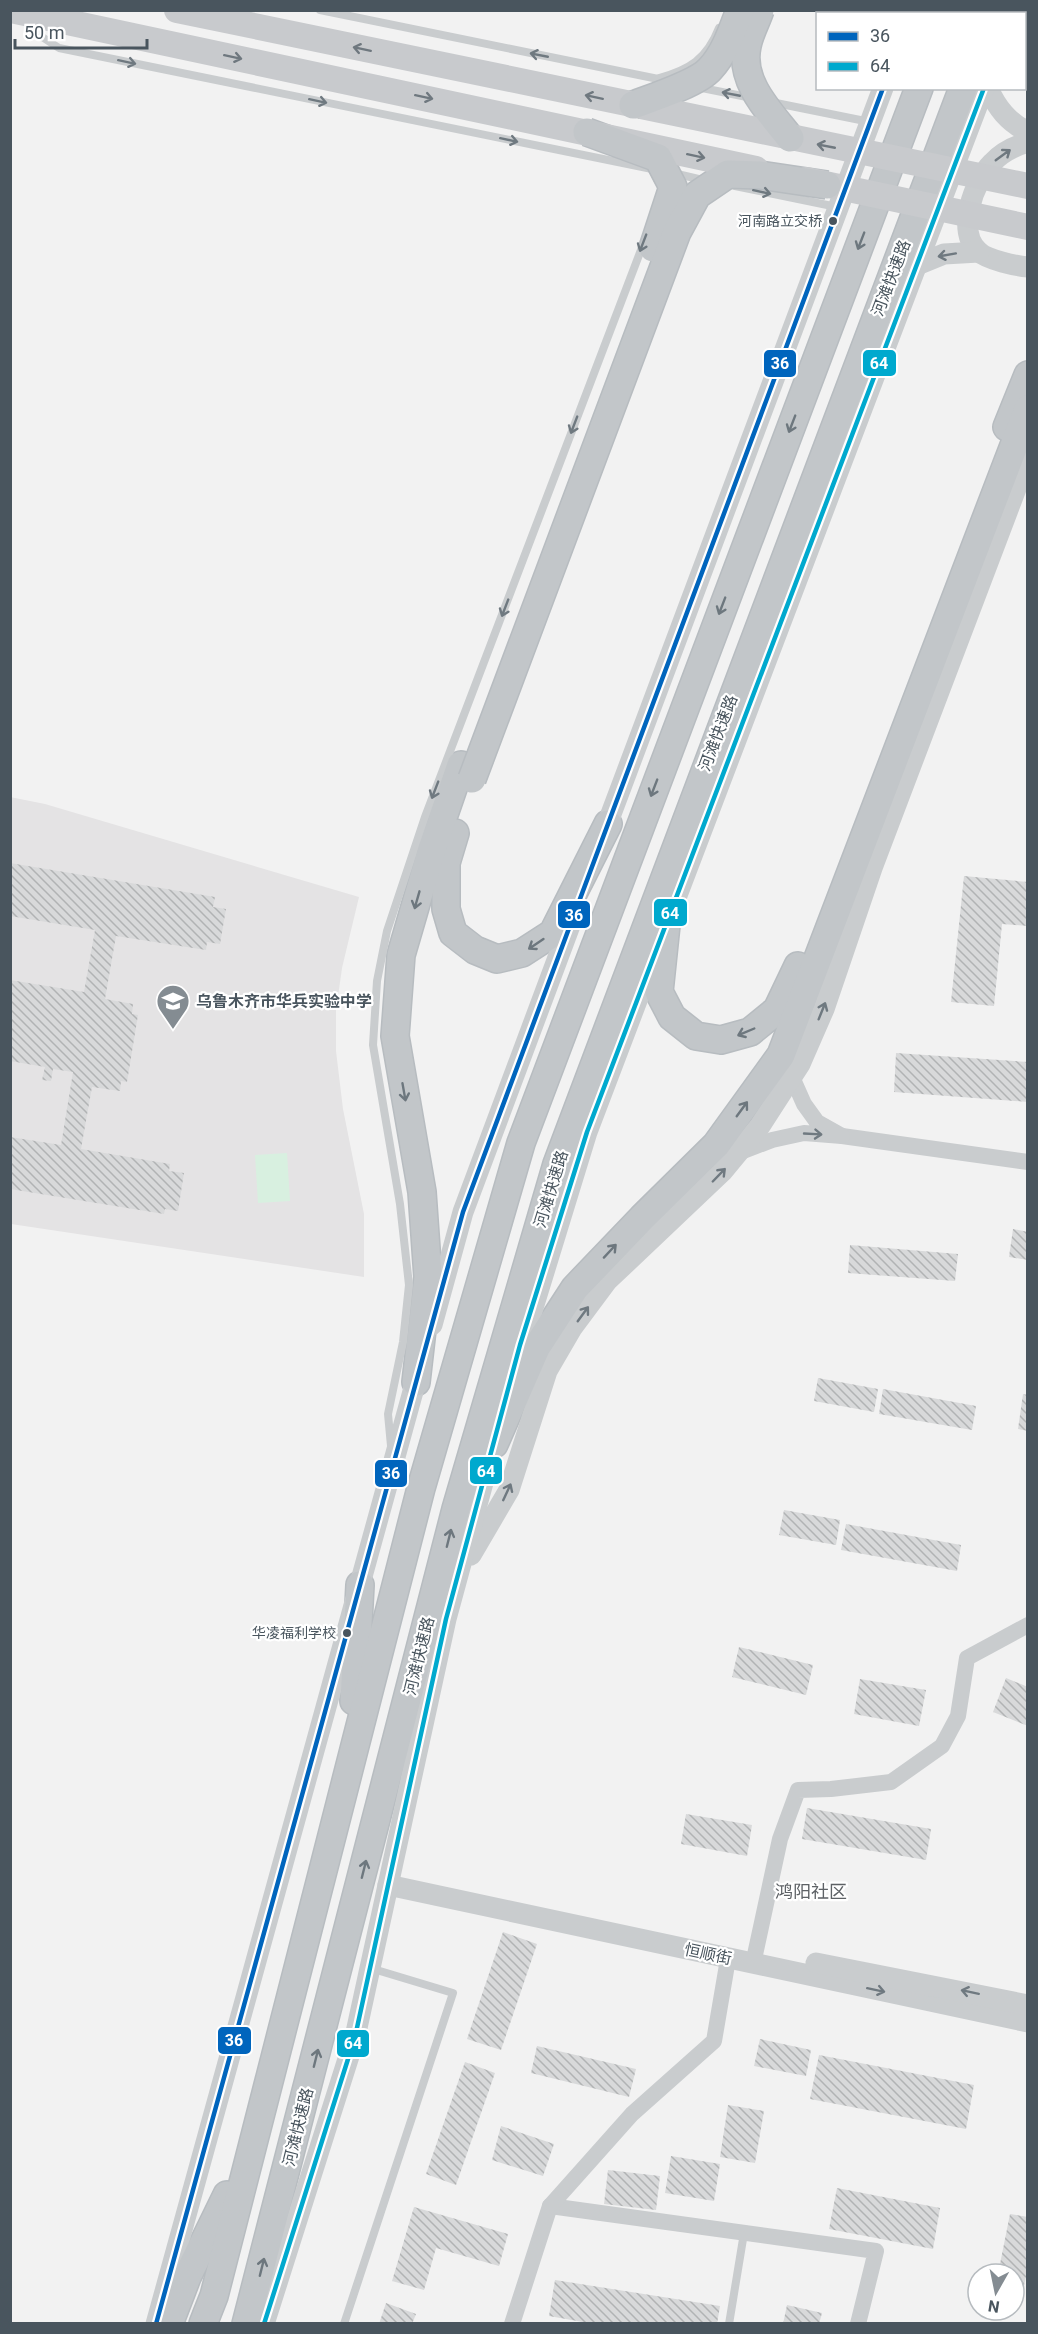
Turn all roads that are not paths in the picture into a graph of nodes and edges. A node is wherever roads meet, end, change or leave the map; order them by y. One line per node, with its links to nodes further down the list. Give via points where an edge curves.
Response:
1 (11, 10): 15 (main road, one-way to 15, bridge)
2 (29, 10): 19 (lane, one-way to 19, via 33,31 59,48)
3 (177, 10): 13 (main road, one-way to 3, bridge)
4 (320, 10): 7 (lane, one-way to 4)
5 (760, 10): 17 (highway, bridge, via 746,47 747,75)
6 (731, 14): 7 (lane, via 697,63); 13 (highway, bridge, via 726,46 709,71)
7 (657, 78): 14 (lane, one-way to 7)
8 (882, 90): 14 (street)
9 (918, 90): 49 (highway, one-way to 49, via 521,1143 421,1488)
10 (962, 90): 50 (highway, 河滩快速路, one-way to 10, via 456,1509 557,1164)
11 (985, 90): 29 (street)
12 (987, 90): 16 (street, via 1003,115)
13 (633, 105): 17 (main road, bridge)
14 (870, 122): 23 (street)
15 (587, 132): 23 (main road, one-way to 23, bridge); 34 (highway, bridge, via 658,158 673,187)
16 (1028, 132)
17 (790, 138): 21 (main road, one-way to 17, bridge)
18 (1028, 142): 28 (street, one-way to 18, via 969,237 968,210 976,184 992,163 1013,147)
19 (654, 170): 20 (lane); 23 (lane, one-way to 23)
20 (663, 183)
21 (1028, 186)
22 (660, 194): 25 (lane)
23 (833, 196): 24 (main road, bridge); 34 (highway, bridge, via 760,175 728,174 697,195 676,232); 35 (street)
24 (989, 219): 26 (highway, bridge)
25 (650, 227)
26 (1028, 227)
27 (645, 238): 44 (lane, one-way to 44, via 425,818 387,931 377,981 373,1046 400,1204 409,1285 403,1342 388,1414)
28 (979, 252): 29 (street, one-way to 29, via 944,254); 30 (street)
29 (917, 265): 37 (street)
30 (1028, 267)
31 (1028, 375): 36 (highway)
32 (1028, 409): 36 (highway)
33 (1028, 457): 38 (street, one-way to 33, via 824,1009 872,868)
34 (466, 772): 35 (highway, one-way to 34, via 553,933 522,953 497,959 475,950 453,933 446,909 446,863); 42 (highway, one-way to 42, via 431,852 401,956 396,1013 395,1036 422,1192 428,1277)
35 (608, 824): 42 (street, via 463,1212)
36 (825, 917): 37 (highway, one-way to 37, via 777,1010 750,1032 721,1040 696,1036 680,1024 659,992); 43 (highway, one-way to 36, via 537,1348 575,1288 716,1145 781,1055)
37 (666, 925): 43 (street, via 587,1132 520,1345)
38 (792, 1077): 39 (street, via 817,1122); 40 (street)
39 (842, 1136): 40 (street, one-way to 39, via 804,1133); 41 (street)
40 (737, 1154): 45 (street, one-way to 40, via 509,1490 547,1371 572,1328 607,1281)
41 (1028, 1162)
42 (416, 1382): 44 (street)
43 (494, 1444): 45 (street)
44 (392, 1467): 46 (street)
45 (457, 1579): 47 (street)
46 (360, 1586): 49 (highway); 60 (street)
47 (446, 1619): 50 (highway); 51 (street)
48 (1028, 1625): 52 (street, via 967,1658 958,1716 942,1746 891,1782 798,1790 780,1839)
49 (352, 1756): 57 (highway)
50 (378, 1816): 63 (highway, 河滩快速路, one-way to 50)
51 (389, 1879): 52 (street, 恒顺街); 53 (street, 恒顺街); 54 (street)
52 (755, 1957): 53 (street, 恒顺街); 55 (street, 恒顺街, one-way to 52); 56 (street, 恒顺街, one-way to 56)
53 (728, 1959): 58 (street, via 714,2041 632,2114)
54 (370, 1968): 64 (street, via 355,2037); 65 (lane, via 453,1992)
55 (1028, 2005)
56 (1028, 2022)
57 (253, 2143): 61 (highway, via 187,2277); 62 (highway, via 214,2296)
58 (550, 2206): 59 (street); 66 (street)
59 (744, 2233): 67 (lane); 68 (street, via 876,2251)
60 (156, 2324)
61 (169, 2324)
62 (203, 2324)
63 (246, 2324)
64 (264, 2324)
65 (344, 2324)
66 (512, 2324)
67 (729, 2324)
68 (858, 2324)

